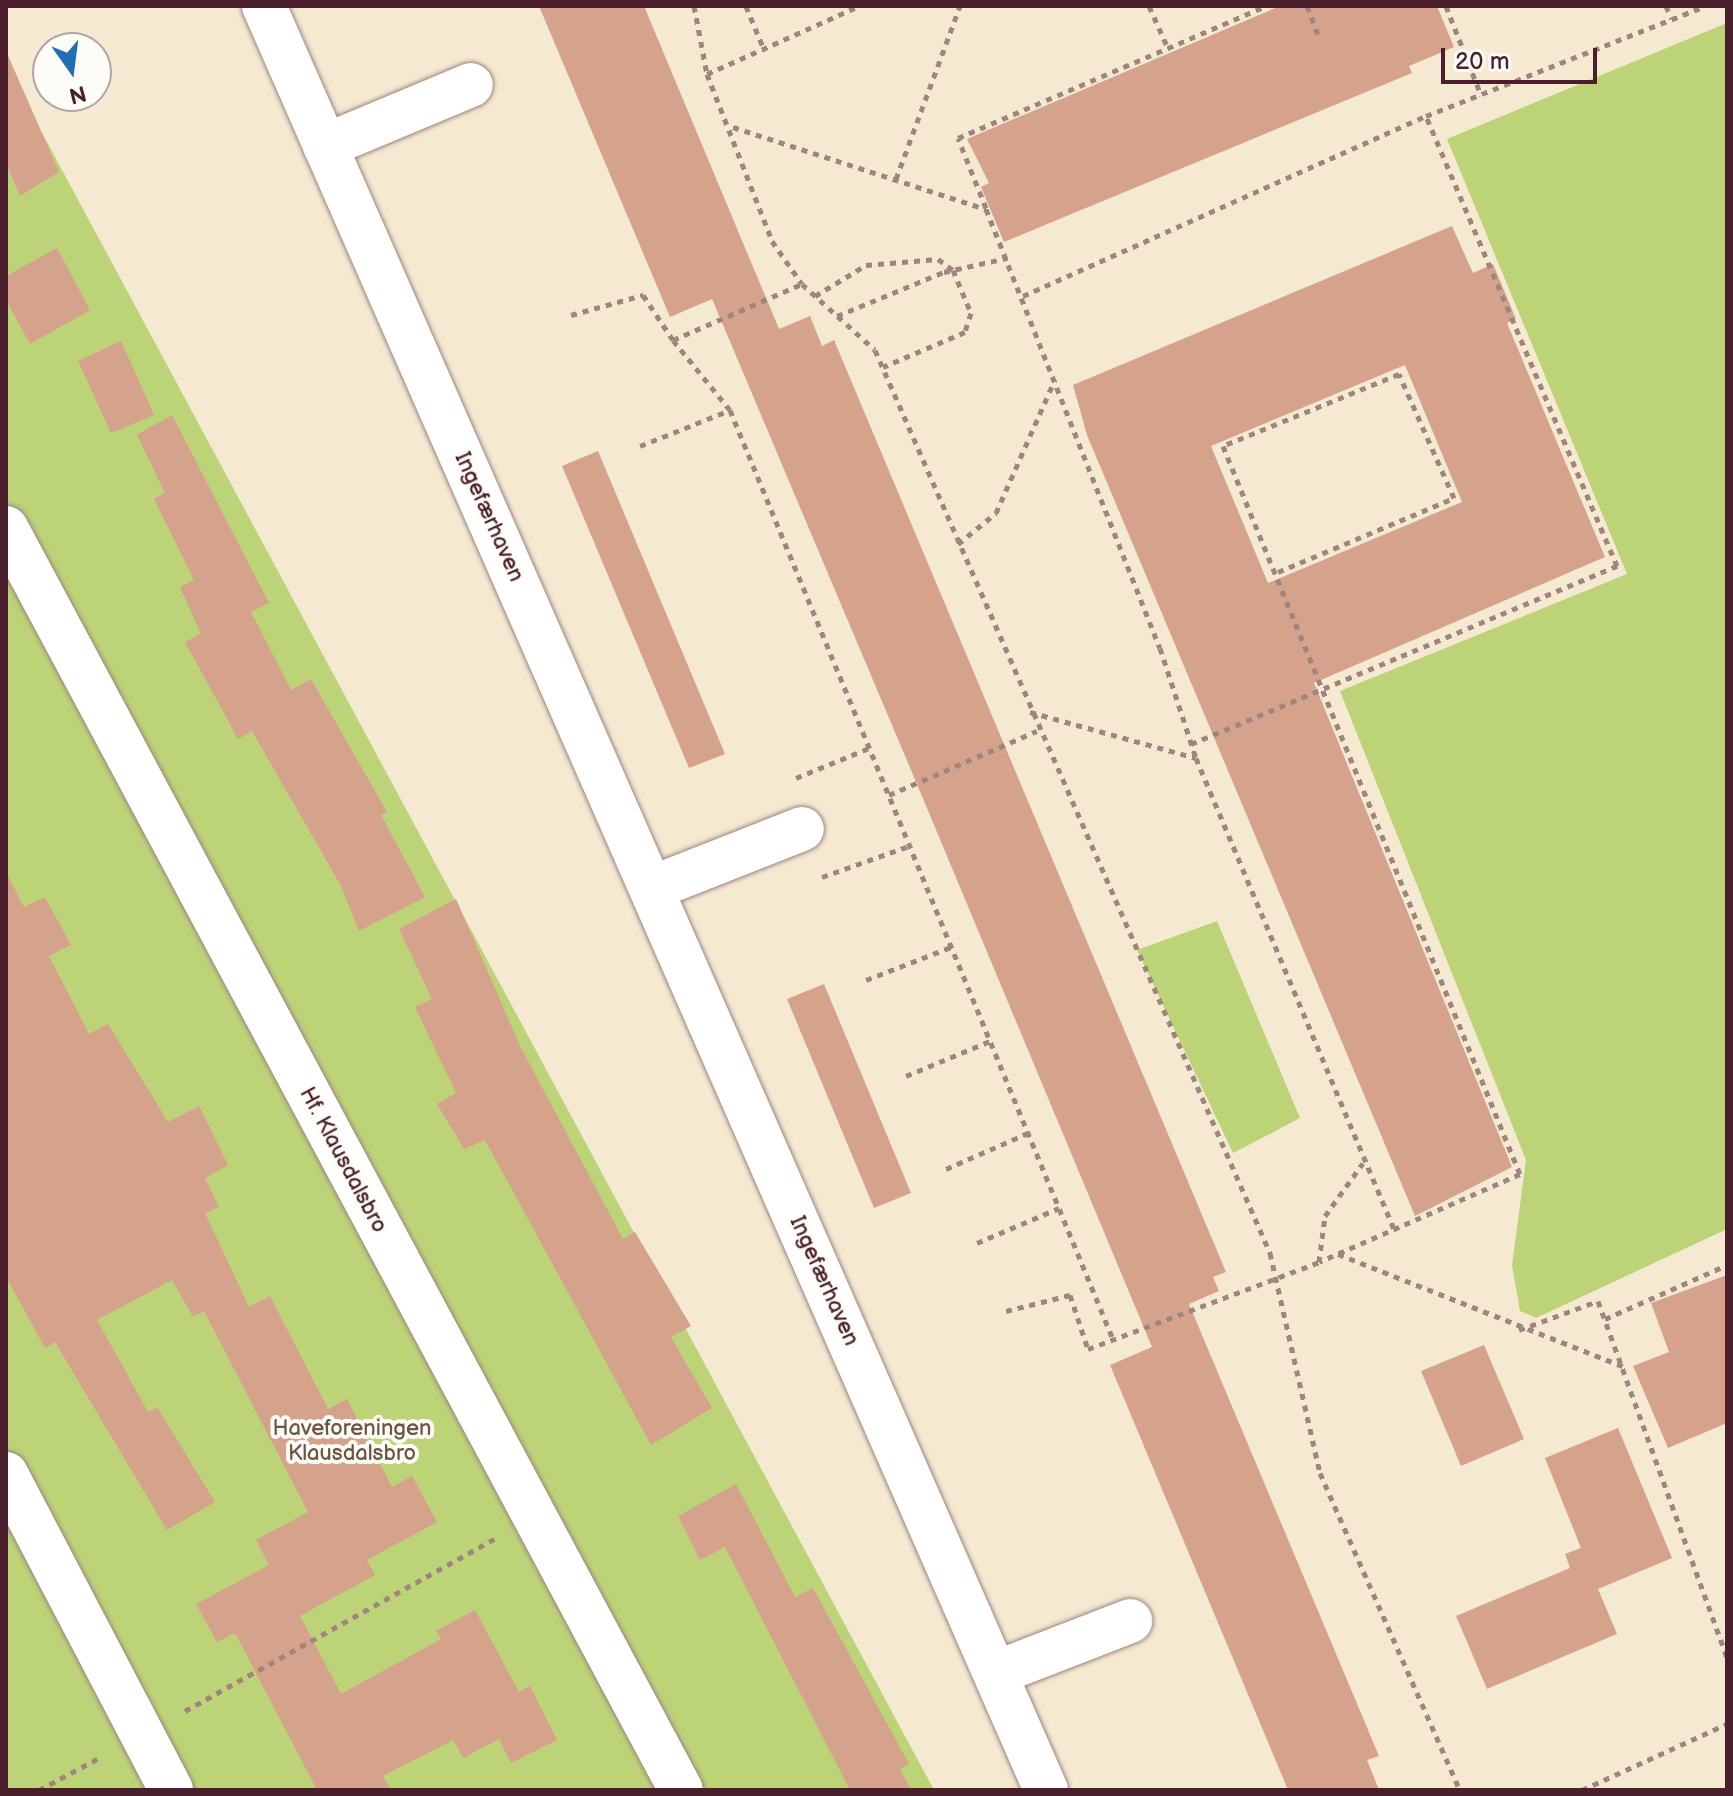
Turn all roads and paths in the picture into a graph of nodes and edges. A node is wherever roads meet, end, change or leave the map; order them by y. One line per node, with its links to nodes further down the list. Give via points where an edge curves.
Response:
1 (264, 6): 21 (street, Ingefærhaven)
2 (694, 6): 16 (path)
3 (746, 6): 14 (path)
4 (859, 6): 14 (path)
5 (960, 6): 22 (path)
6 (1149, 6): 15 (path)
7 (1266, 6): 15 (path)
8 (1307, 6): 13 (path)
9 (1446, 6): 18 (path)
10 (1666, 6): 12 (path)
11 (1705, 6): 12 (path)
12 (1672, 19): 18 (path)
13 (1319, 37)
14 (763, 47): 16 (path)
15 (1168, 48): 23 (path, via 958,138)
16 (707, 74): 20 (path)
17 (471, 85): 21 (street)
18 (1481, 95): 19 (path)
19 (1426, 116): 28 (path); 39 (path, via 1617,566)
20 (732, 126): 22 (path); 26 (path, via 772,241)
21 (325, 146): 50 (street, Ingefærhaven)
22 (896, 179): 23 (path)
23 (986, 209): 24 (path)
24 (1007, 258): 25 (path); 28 (path)
25 (953, 270): 27 (path, via 938,259 866,265); 30 (path); 32 (path, via 971,313 965,332)
26 (802, 284): 27 (path); 31 (path)
27 (815, 296): 30 (path)
28 (1023, 296): 33 (path)
29 (571, 315): 31 (path, via 643,295)
30 (837, 316): 32 (path, via 875,350)
31 (673, 340): 34 (path)
32 (883, 367): 37 (path)
33 (1056, 378): 37 (path, via 996,513); 42 (path)
34 (730, 410): 35 (path); 43 (path)
35 (640, 446)
36 (6, 528): 71 (street, Hf. Klausdalsbro)
37 (958, 544): 40 (path)
38 (1278, 572): 38 (path, via 1223,446 1399,374 1454,498); 39 (path)
39 (1327, 687): 42 (path); 59 (path, via 1520,1174)
40 (1029, 711): 41 (path); 44 (path)
41 (1037, 731): 46 (path); 64 (path)
42 (1191, 744): 44 (path)
43 (869, 748): 45 (path); 46 (path)
44 (1196, 758): 56 (path)
45 (783, 783)
46 (889, 795): 48 (path)
47 (802, 829): 50 (street)
48 (909, 846): 49 (path); 51 (path)
49 (822, 877)
50 (652, 888): 74 (street, Ingefærhaven)
51 (951, 947): 52 (path); 53 (path)
52 (866, 980)
53 (990, 1041): 54 (path); 55 (path)
54 (906, 1076)
55 (1028, 1133): 57 (path); 58 (path)
56 (1363, 1163): 59 (path); 62 (path, via 1325,1216)
57 (946, 1169)
58 (1059, 1208): 60 (path); 68 (path)
59 (1394, 1229): 61 (path)
60 (977, 1243)
61 (1337, 1254): 62 (path); 67 (path)
62 (1319, 1262): 64 (path)
63 (1727, 1265): 66 (path)
64 (1276, 1279): 68 (path); 81 (path, via 1320,1473)
65 (1006, 1311): 68 (path, via 1070,1295 1088,1349)
66 (1605, 1319): 67 (path, via 1598,1301); 69 (path)
67 (1519, 1330): 69 (path)
68 (1113, 1339)
69 (1624, 1367): 73 (path)
70 (6, 1474): 76 (street)
71 (533, 1517): 76 (path); 79 (street, Hf. Klausdalsbro)
72 (1130, 1621): 74 (street)
73 (1727, 1657)
74 (996, 1673): 80 (street, Ingefærhaven)
75 (1727, 1724): 82 (path)
76 (142, 1735): 77 (path); 78 (street)
77 (39, 1790)
78 (171, 1790)
79 (681, 1790)
80 (1046, 1790)
81 (1460, 1790)
82 (1582, 1790)

